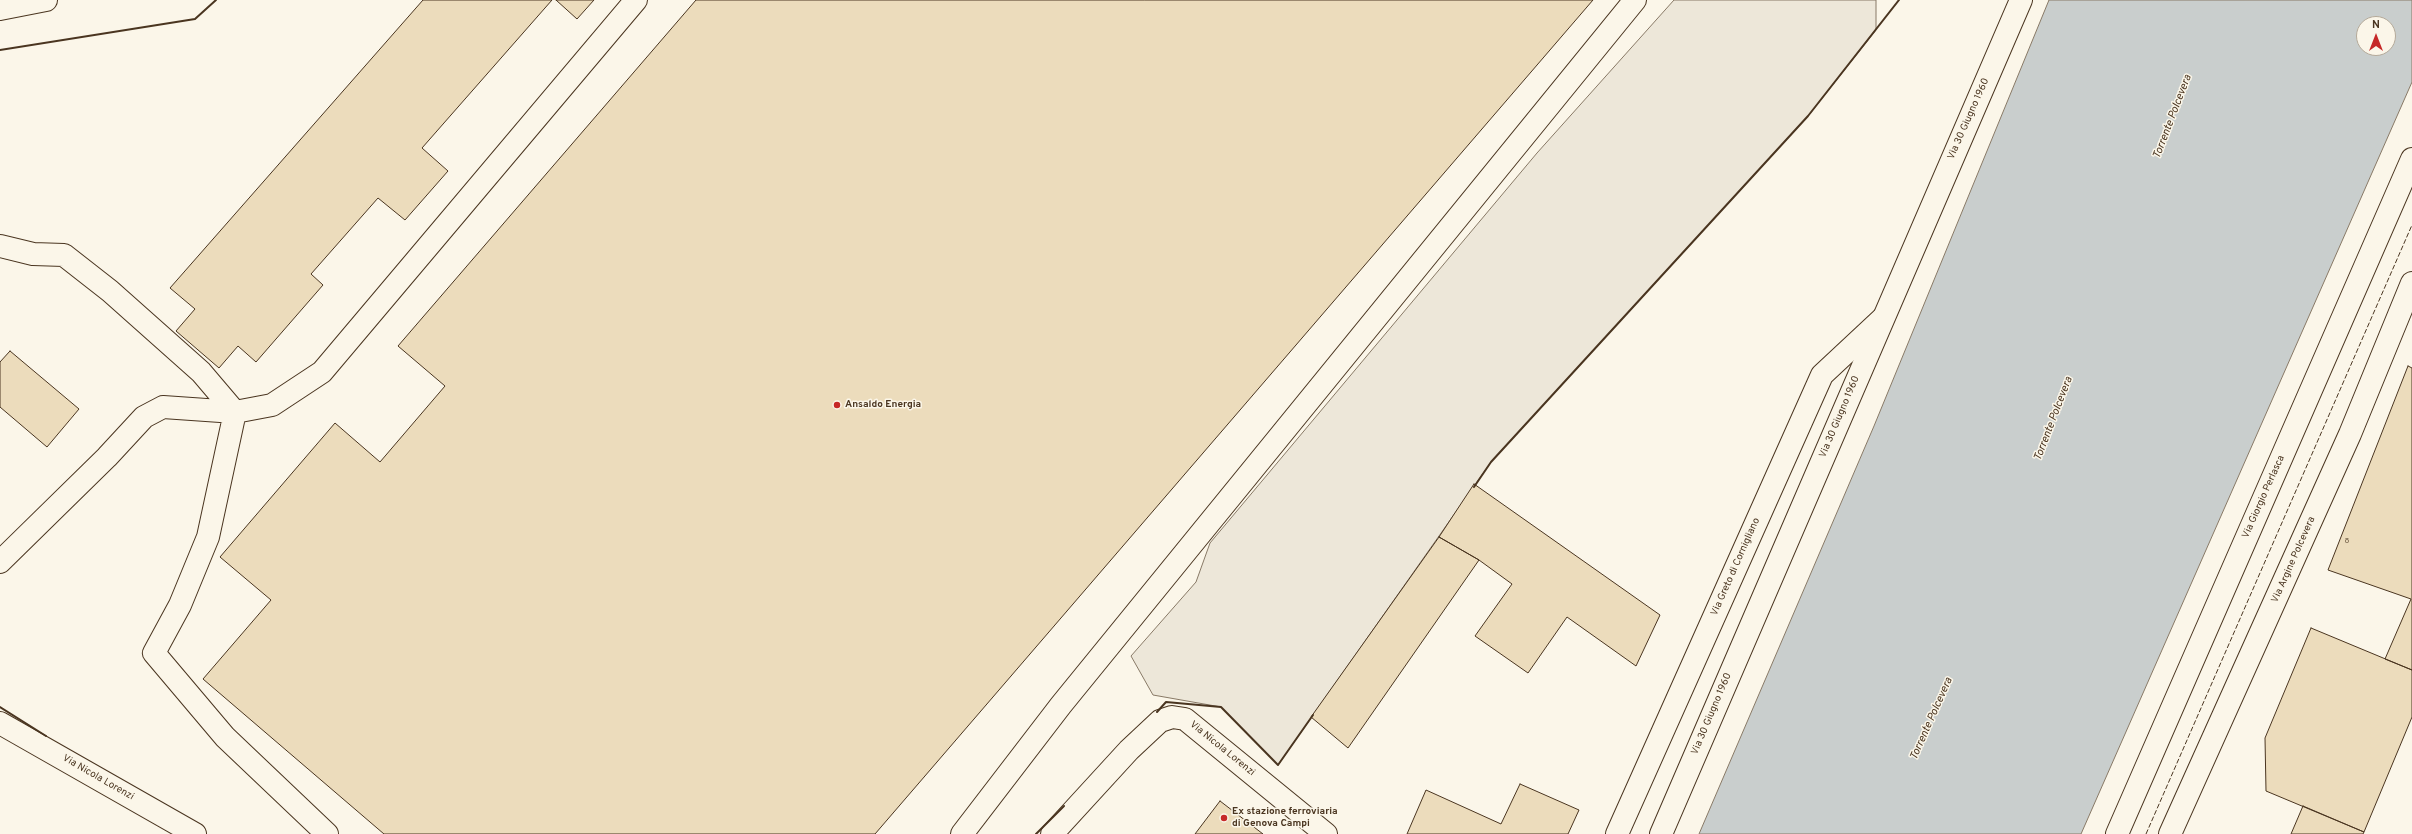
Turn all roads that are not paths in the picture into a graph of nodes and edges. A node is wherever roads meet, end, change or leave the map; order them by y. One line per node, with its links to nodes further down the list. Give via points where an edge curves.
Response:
1 (46, 0): 5 (main road)
2 (636, 0): 10 (main road, via 322,372 272,405)
3 (1635, 0): 15 (main road, via 1061,705)
4 (2021, 0): 9 (main road, Via 30 Giugno 1960)
5 (0, 9)
6 (2412, 159): 20 (main road, Via Giorgio Perlasca)
7 (0, 246): 10 (main road, via 34,254 64,255 110,291 200,372)
8 (2412, 283): 21 (main road, Via Argine Polcevera, via 2350,434)
9 (1882, 318): 18 (main road, Via Greto di Cornigliano, via 1822,375); 19 (main road, Via 30 Giugno 1960)
10 (235, 412): 11 (main road, via 162,407 144,417); 14 (main road, via 208,537 180,605 154,653 225,737)
11 (0, 562)
12 (0, 723): 13 (main road, Via Nicola Lorenzi)
13 (195, 834)
14 (327, 834)
15 (962, 834)
16 (1052, 834): 17 (main road, Via Nicola Lorenzi, via 1129,750 1160,721 1172,717 1185,719)
17 (1326, 834)
18 (1617, 834)
19 (1661, 834)
20 (2117, 834)
21 (2170, 834)

